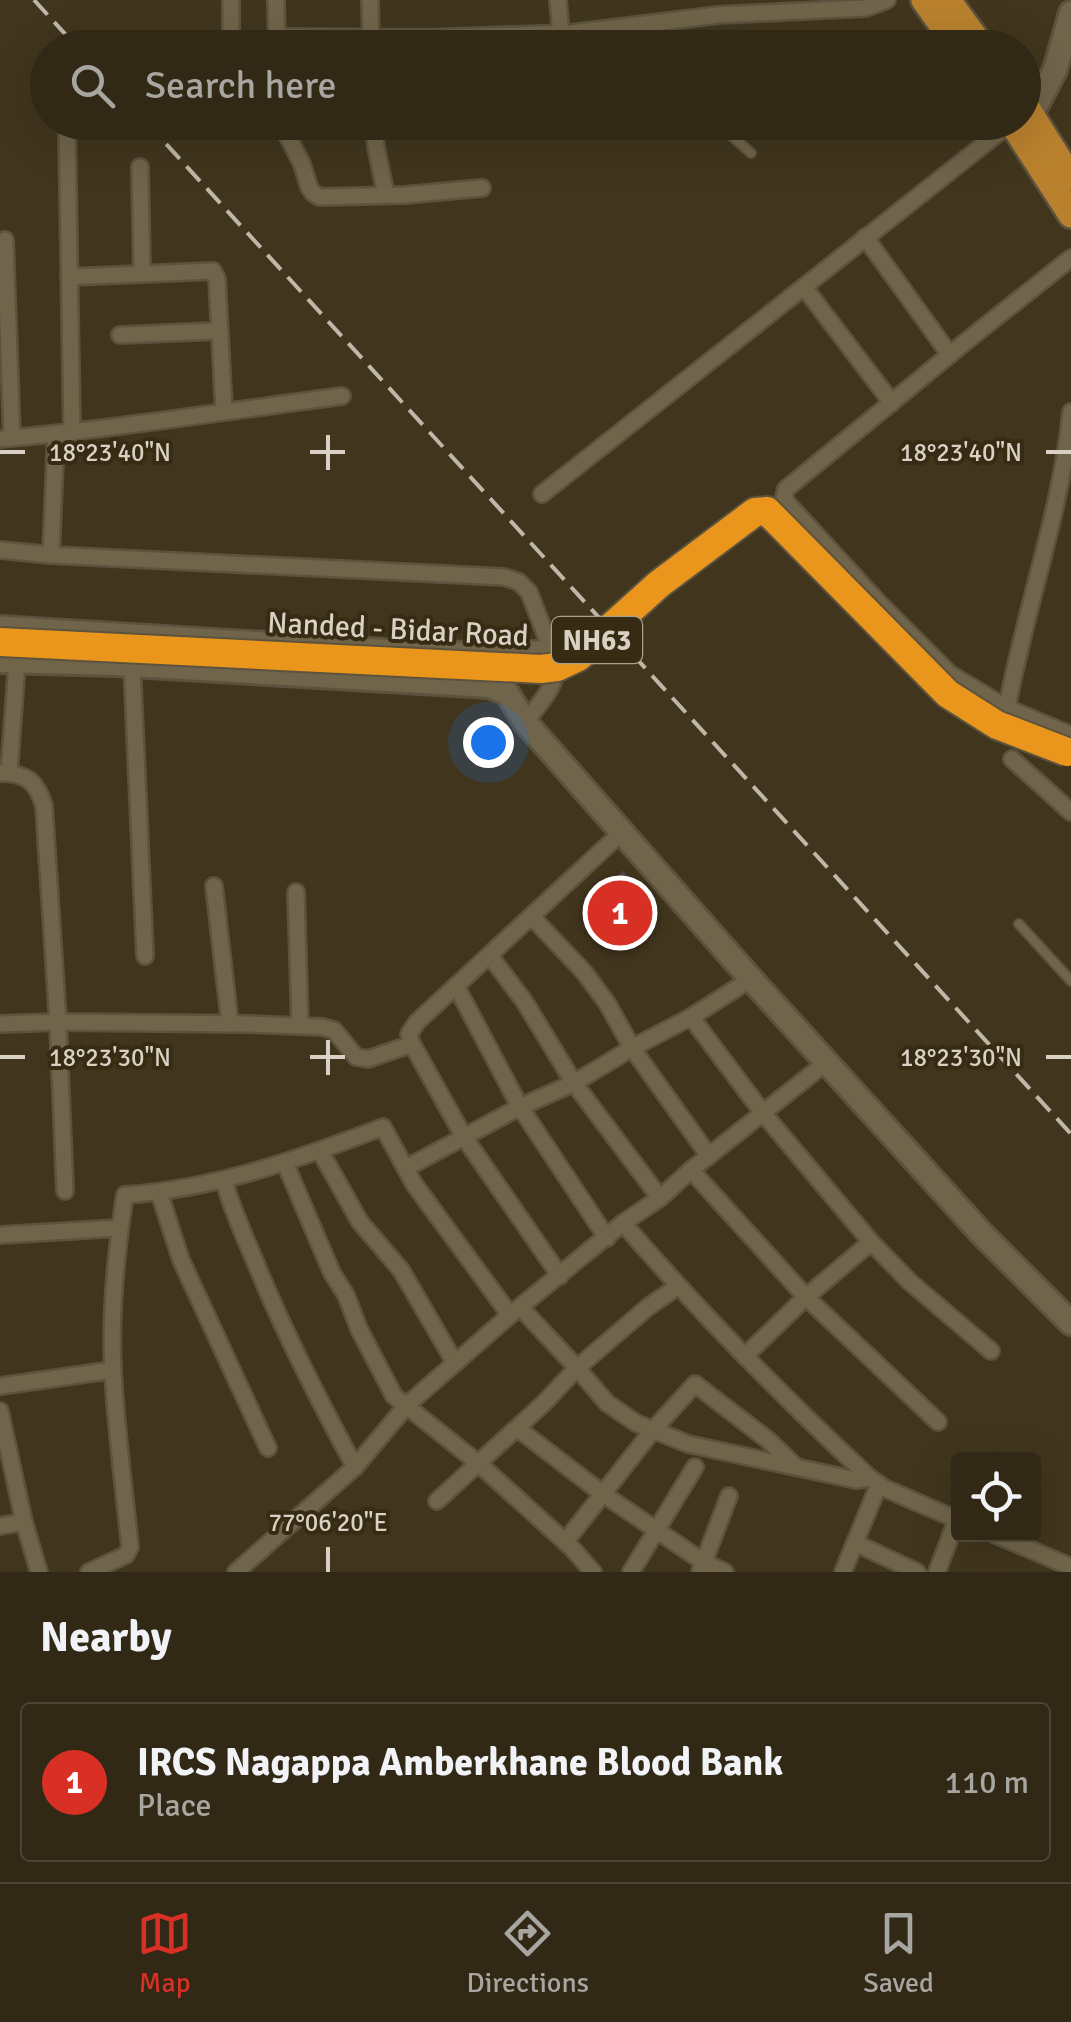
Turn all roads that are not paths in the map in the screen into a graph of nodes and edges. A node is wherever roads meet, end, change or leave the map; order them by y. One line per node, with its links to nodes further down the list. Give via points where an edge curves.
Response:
1 (231, 0): 9 (street)
2 (276, 0): 10 (street)
3 (370, 0): 11 (street)
4 (558, 0): 12 (street)
5 (887, 0): 13 (street, via 866,8 718,15)
6 (924, 0): 14 (main road)
7 (948, 0): 15 (main road)
8 (1071, 13): 16 (street, via 1054,70)
9 (231, 30)
10 (277, 30)
11 (371, 30)
12 (561, 30)
13 (607, 30)
14 (945, 30)
15 (970, 30)
16 (1041, 87)
17 (1041, 138): 26 (main road)
18 (67, 140): 34 (street)
19 (290, 140): 28 (street, via 313,193)
20 (375, 140): 28 (street)
21 (737, 140): 24 (lane)
22 (988, 140): 30 (street)
23 (1035, 140): 29 (main road)
24 (752, 153)
25 (140, 166): 33 (street)
26 (1071, 178)
27 (482, 188): 28 (street)
28 (386, 195)
29 (1071, 214)
30 (865, 237): 35 (street); 38 (street)
31 (5, 240): 44 (street)
32 (1071, 258): 38 (street)
33 (142, 274): 34 (street); 36 (street, via 213,272)
34 (69, 277): 43 (street)
35 (804, 287): 40 (street); 45 (street)
36 (218, 331): 37 (street); 41 (street)
37 (120, 335)
38 (950, 355): 40 (street)
39 (342, 396): 41 (street)
40 (892, 403): 52 (street, via 784,497 950,674)
41 (224, 411): 43 (street)
42 (1071, 412): 52 (street)
43 (64, 434): 44 (street); 47 (street)
44 (6, 438)
45 (542, 494)
46 (0, 550): 47 (street)
47 (51, 556): 49 (street, via 504,577 529,592)
48 (0, 624): 49 (street, via 432,650)
49 (551, 649): 53 (street, via 555,680)
50 (5, 655): 51 (street); 54 (highway, Nanded - Bidar Road / NH63, bridge, via 558,666 578,658 659,584 766,510 948,694 997,725); 56 (street)
51 (132, 665): 53 (street, via 490,686 507,693); 63 (street)
52 (1007, 708): 54 (street)
53 (525, 722): 58 (street)
54 (1069, 744)
55 (1012, 760): 57 (street)
56 (4, 773): 69 (street, via 38,786 44,806)
57 (1071, 812)
58 (622, 832): 61 (street); 65 (street)
59 (214, 886): 71 (street)
60 (296, 892): 72 (street)
61 (532, 917): 64 (street); 74 (street, via 584,972)
62 (1019, 924): 66 (lane)
63 (145, 956)
64 (490, 956): 67 (street); 76 (street)
65 (751, 978): 68 (street); 75 (street)
66 (1071, 981)
67 (456, 986): 73 (street, via 417,1022 409,1034); 77 (street)
68 (692, 1016): 74 (street); 78 (street)
69 (58, 1022): 70 (street); 71 (street); 86 (street)
70 (0, 1024)
71 (230, 1024): 72 (street)
72 (300, 1026): 73 (street, via 334,1030 356,1057 368,1059)
73 (412, 1044): 79 (street)
74 (632, 1048): 76 (street); 81 (street)
75 (828, 1061): 78 (street); 98 (street, via 981,1234)
76 (574, 1083): 77 (street); 88 (street)
77 (520, 1106): 79 (street); 92 (street)
78 (763, 1113): 81 (street); 93 (street)
79 (464, 1137): 83 (street); 94 (street)
80 (320, 1151): 82 (street); 83 (street, via 383,1127); 101 (street)
81 (709, 1156): 84 (street)
82 (285, 1162): 85 (street); 105 (street, via 359,1329 394,1396)
83 (406, 1168): 97 (street)
84 (691, 1170): 88 (street); 96 (street)
85 (224, 1180): 87 (street); 113 (street, via 266,1290)
86 (65, 1191)
87 (159, 1192): 90 (street, via 125,1194); 110 (street, via 181,1260)
88 (660, 1198): 89 (street)
89 (622, 1223): 92 (street); 95 (street)
90 (120, 1228): 91 (street); 103 (street)
91 (0, 1235)
92 (606, 1238): 94 (street)
93 (871, 1242): 96 (street); 99 (street)
94 (560, 1276): 97 (street)
95 (677, 1287): 100 (street); 102 (street)
96 (806, 1297): 100 (street); 107 (street)
97 (515, 1311): 101 (street); 102 (street)
98 (1071, 1324)
99 (991, 1352)
100 (744, 1356): 116 (street)
101 (455, 1363): 105 (street)
102 (577, 1368): 108 (street); 109 (street, via 607,1403)
103 (113, 1370): 104 (street); 132 (street, via 130,1547 126,1556)
104 (0, 1386)
105 (407, 1405): 112 (street); 113 (street)
106 (0, 1411): 111 (street)
107 (938, 1422)
108 (517, 1428): 112 (street); 117 (street)
109 (653, 1430): 115 (street); 115 (street, via 694,1384); 117 (street)
110 (268, 1448)
111 (4, 1452): 121 (street)
112 (478, 1463): 119 (street); 125 (street)
113 (355, 1467): 133 (street)
114 (695, 1467): 123 (street)
115 (797, 1468): 116 (street)
116 (874, 1481): 120 (street); 127 (street)
117 (603, 1494): 123 (street); 125 (street)
118 (729, 1496): 130 (street)
119 (437, 1501)
120 (951, 1517)
121 (24, 1522): 122 (street); 131 (street)
122 (0, 1526)
123 (656, 1530): 130 (street); 135 (street)
124 (951, 1538): 139 (street)
125 (565, 1542): 134 (street)
126 (1009, 1542): 128 (street)
127 (854, 1543): 137 (street); 138 (street)
128 (1052, 1565): 129 (street)
129 (1071, 1567)
130 (702, 1568): 136 (street)
131 (39, 1572)
132 (89, 1572)
133 (236, 1572)
134 (594, 1572)
135 (631, 1572)
136 (725, 1572)
137 (843, 1572)
138 (917, 1572)
139 (938, 1572)

